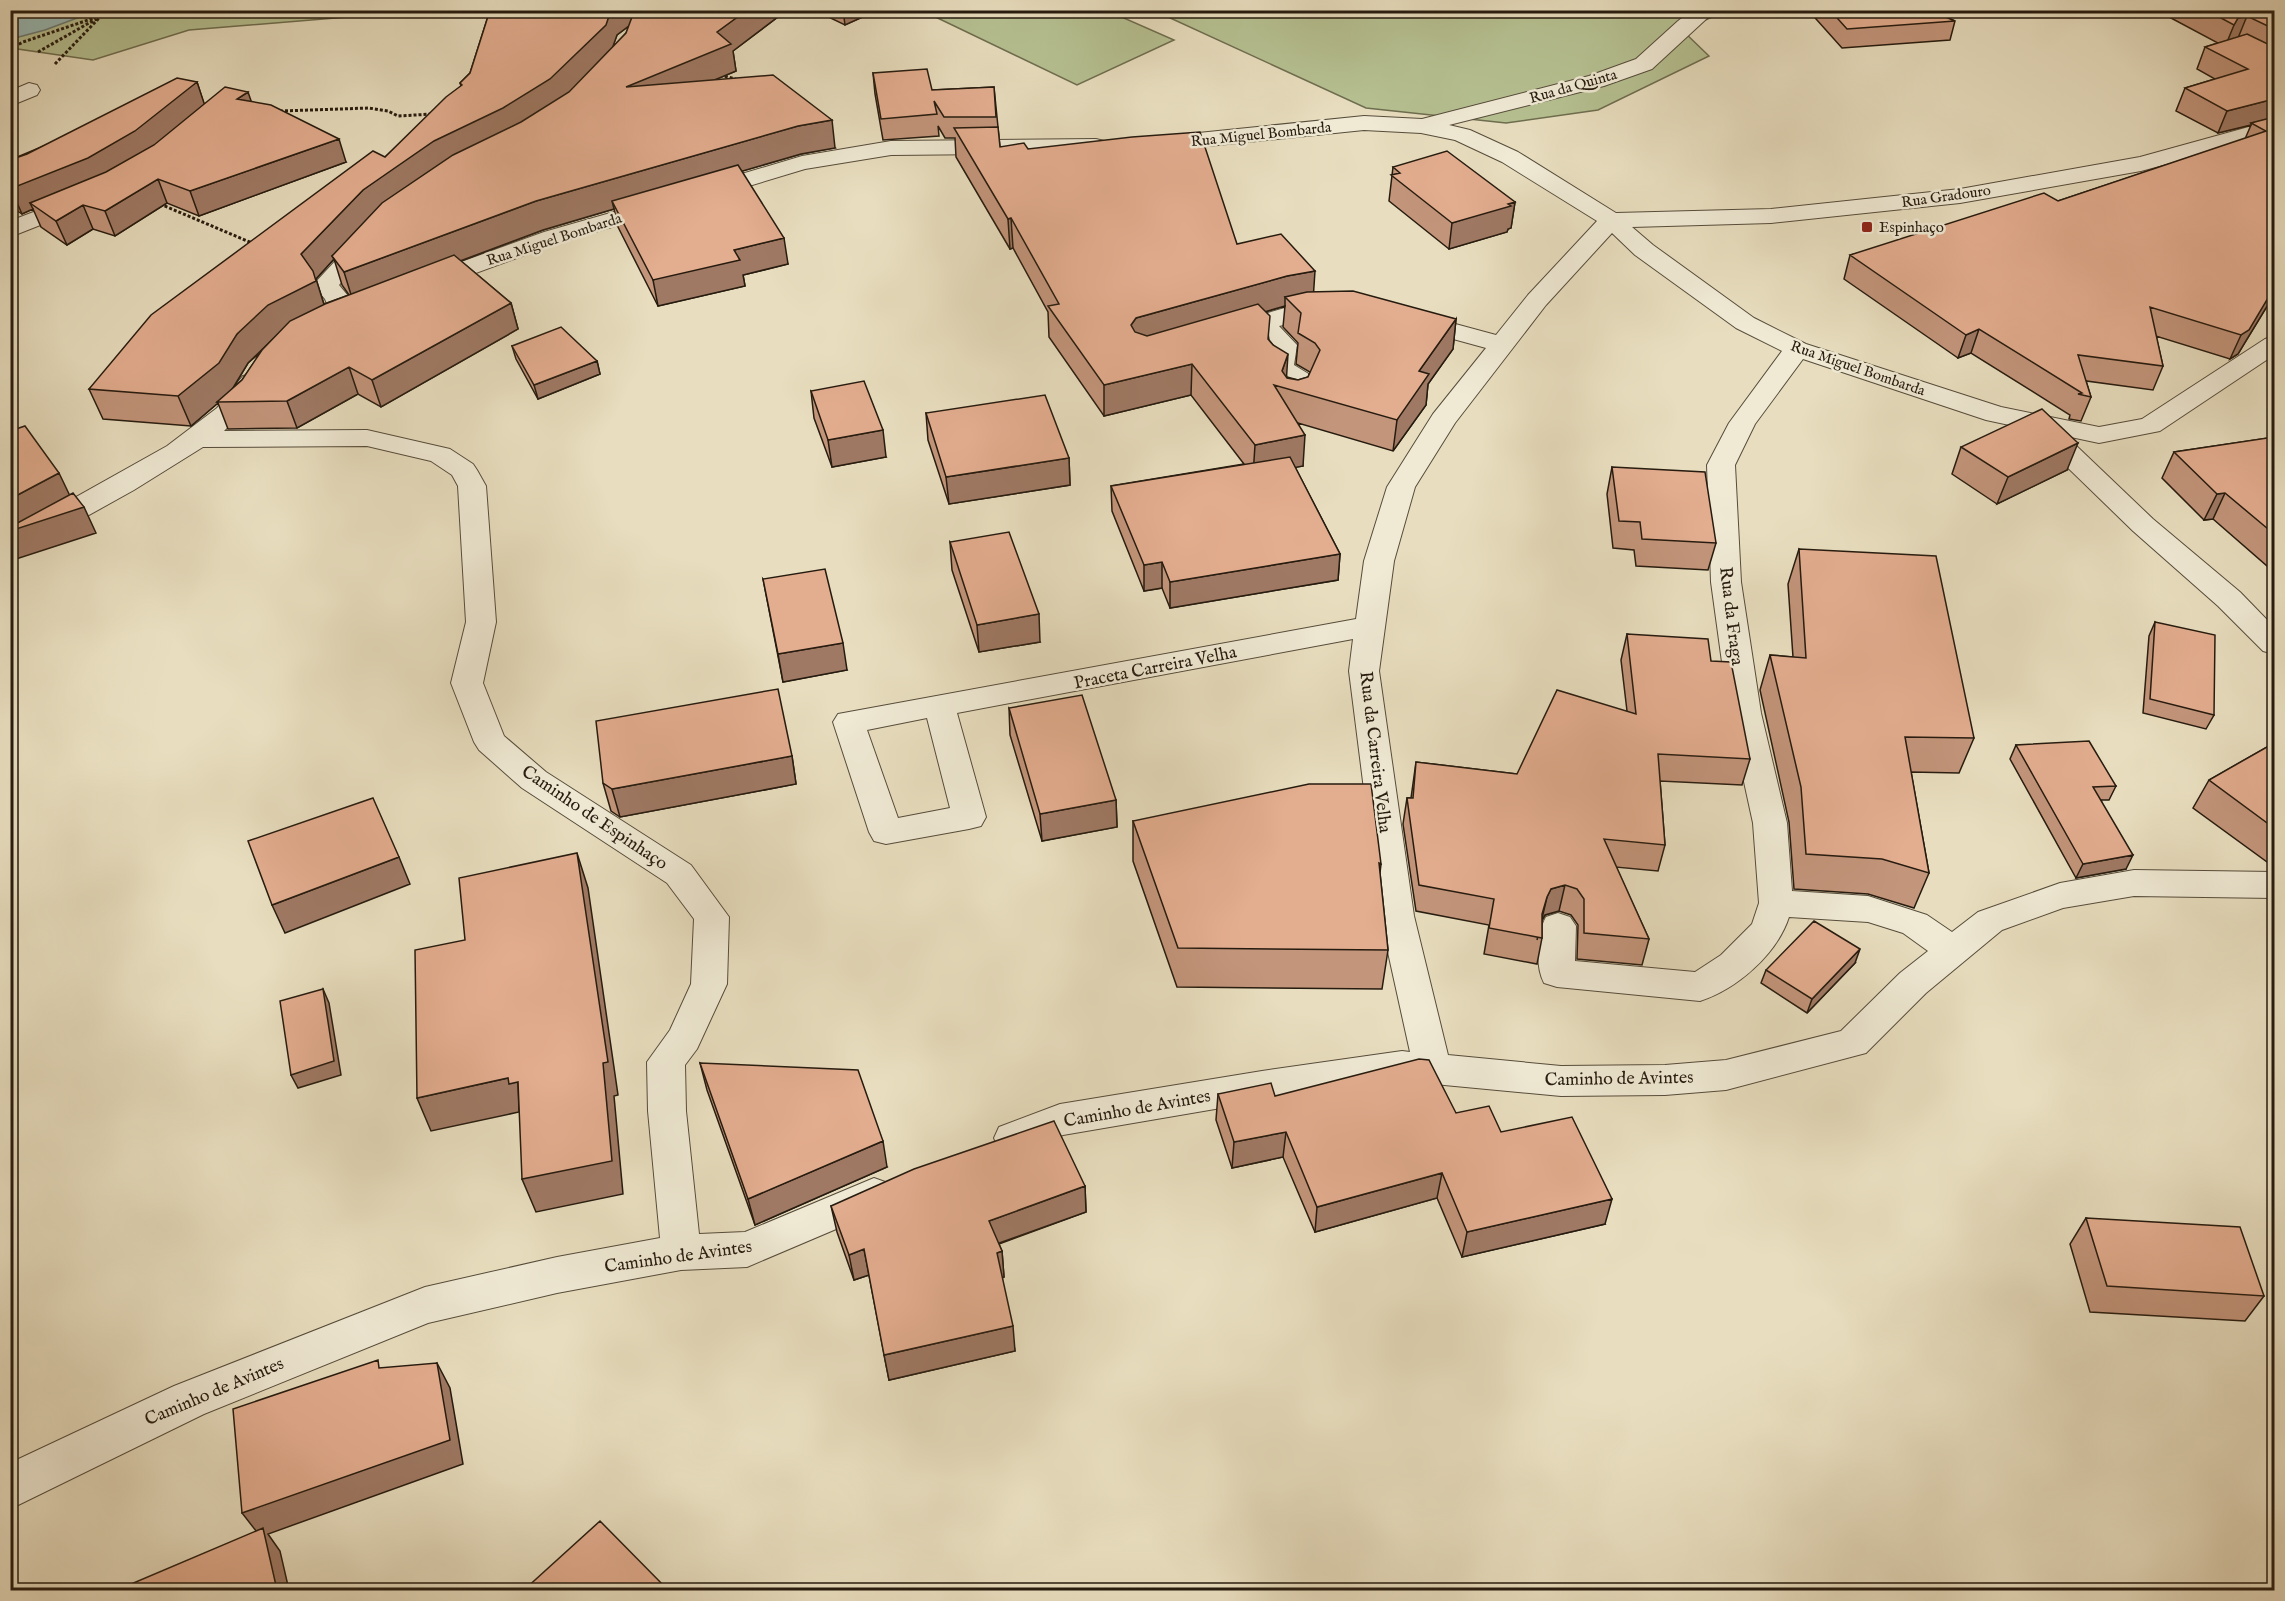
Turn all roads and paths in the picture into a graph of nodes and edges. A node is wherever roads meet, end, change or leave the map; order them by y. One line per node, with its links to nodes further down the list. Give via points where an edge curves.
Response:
1 (119, 10): 3 (path)
2 (1706, 10): 11 (street, Rua da Quinta, via 1644,64 1596,81)
3 (102, 15): 4 (path); 5 (path); 8 (path)
4 (10, 49)
5 (31, 56)
6 (714, 74): 7 (path)
7 (743, 82)
8 (20, 95)
9 (272, 111): 10 (path, via 369,108 398,116)
10 (442, 113)
11 (1421, 126): 14 (street, Rua Miguel Bombarda, via 1462,135 1510,157); 18 (street, Rua Miguel Bombarda, via 1364,123 1127,146 891,148 802,163 552,237)
12 (2274, 127): 14 (street, Rua Gradouro, via 2141,164 1960,196 1771,216)
13 (107, 189): 16 (street); 17 (path, via 138,196 231,233 282,257)
14 (1611, 220): 24 (street, Rua da Carreira Velha); 26 (street, Rua Miguel Bombarda, via 1644,250 1745,323)
15 (381, 225): 17 (street)
16 (10, 230)
17 (325, 285): 21 (street, via 337,297)
18 (403, 292)
19 (1353, 310): 22 (street, via 1295,313)
20 (1385, 315): 24 (street)
21 (343, 316)
22 (1262, 323): 23 (street); 28 (street, via 1284,345 1281,368 1303,382)
23 (1199, 341)
24 (1502, 344): 32 (street, Rua da Carreira Velha, via 1443,420 1401,487 1379,561)
25 (2274, 344): 29 (street, Rua Miguel Bombarda, via 2150,425 2099,435)
26 (1797, 349): 29 (street, Rua Miguel Bombarda, via 1995,414); 36 (street, Rua da Fraga, via 1742,423 1721,465 1726,582 1745,713 1770,824)
27 (266, 363): 30 (street, via 242,399)
28 (1294, 401)
29 (2035, 422): 33 (street)
30 (196, 439): 31 (street); 42 (street, Caminho de Espinhaço, via 367,438 440,455 463,470 472,486 481,622 467,683 490,742 534,780 679,874 712,917 710,984 684,1039 666,1062)
31 (10, 546)
32 (1370, 626): 34 (street, Praceta Carreira Velha); 39 (street, Rua da Carreira Velha, via 1364,671 1397,916)
33 (2274, 644)
34 (940, 707): 34 (street, Praceta Carreira Velha, via 849,722 886,832 969,817)
35 (2274, 885): 38 (street, Caminho de Avintes, via 2134,883 2060,896 1990,921)
36 (1776, 903): 37 (street, Rua da Fraga, via 1767,930 1734,965 1700,987 1557,973); 38 (street, via 1868,909 1915,924)
37 (1558, 926)
38 (1953, 951): 39 (street, Caminho de Avintes, via 1913,983 1853,1043 1726,1075 1561,1081)
39 (1433, 1069): 40 (street, Caminho de Avintes, via 1402,1066 1060,1120)
40 (977, 1152)
41 (904, 1180): 42 (street, Caminho de Avintes, via 747,1249)
42 (681, 1252): 43 (street, Caminho de Avintes, via 425,1305 189,1400)
43 (10, 1488)

